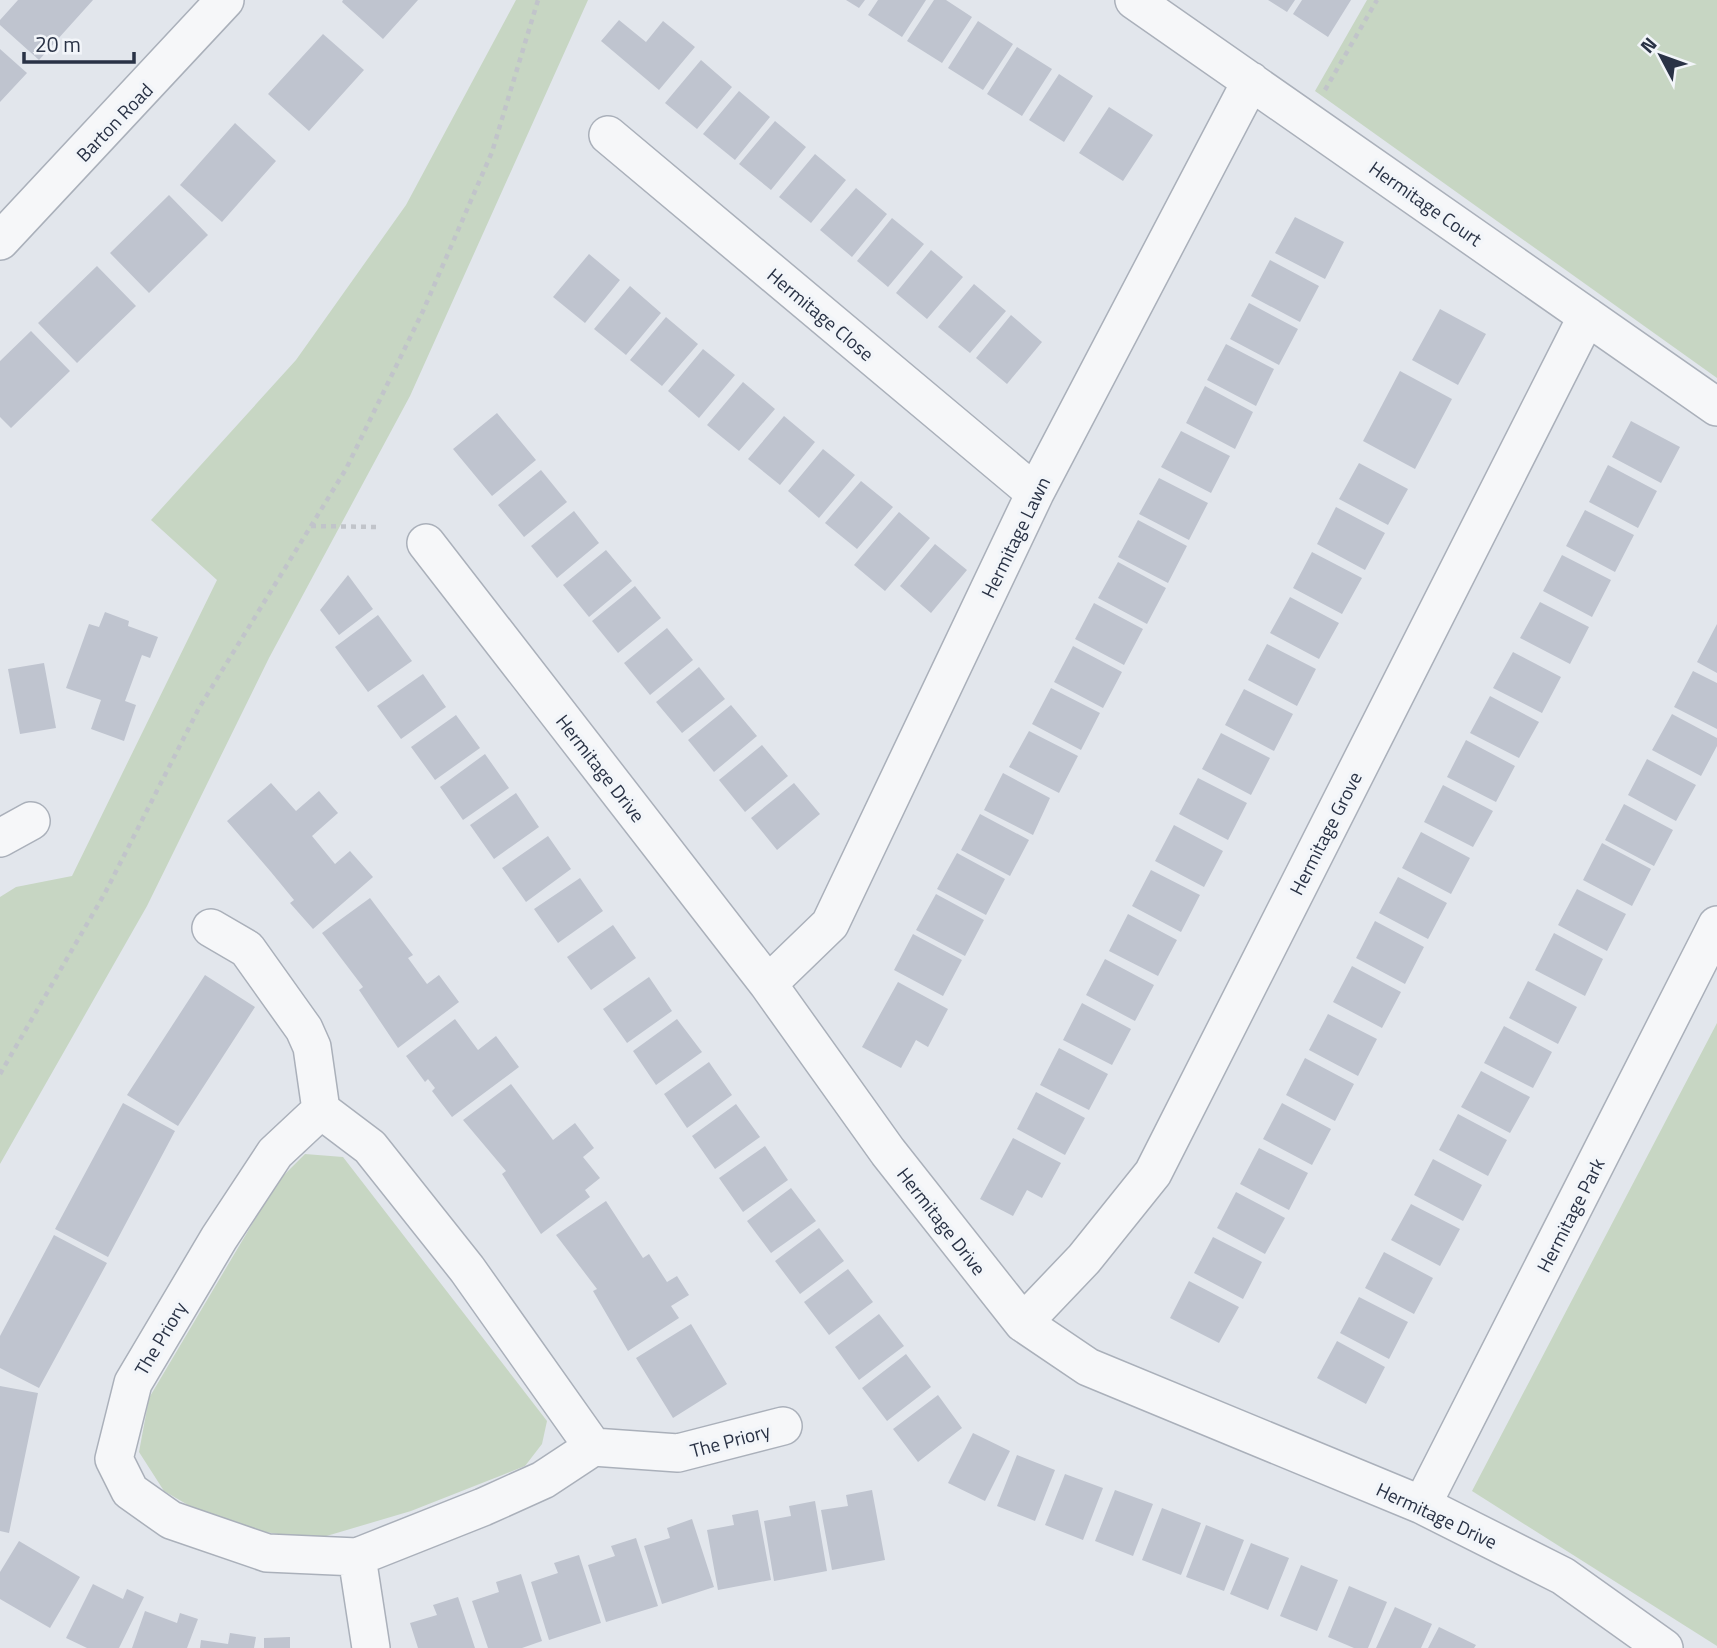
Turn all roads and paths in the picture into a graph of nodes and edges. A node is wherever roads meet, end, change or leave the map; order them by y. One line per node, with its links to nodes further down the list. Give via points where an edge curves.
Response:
1 (225, 0): 8 (street, Barton Road)
2 (538, 0): 12 (path, via 492,152 429,299 346,469)
3 (1134, 0): 5 (street, Hermitage Court)
4 (1377, 0): 6 (path)
5 (1251, 81): 9 (street, Hermitage Court); 11 (street, Hermitage Lawn)
6 (1323, 94)
7 (608, 135): 11 (street, Hermitage Close)
8 (0, 241)
9 (1587, 316): 10 (street, Hermitage Court); 20 (street, Hermitage Grove, via 1153,1173 1084,1259)
10 (1717, 407)
11 (1035, 494): 17 (street, Hermitage Lawn, via 830,924)
12 (310, 526): 13 (path); 18 (path, via 199,708 105,893)
13 (377, 527)
14 (426, 543): 17 (street, Hermitage Drive)
15 (1717, 925): 23 (street, Hermitage Park)
16 (211, 928): 19 (street, via 247,949 304,1029 312,1047)
17 (768, 984): 20 (street, Hermitage Drive, via 888,1152)
18 (0, 1074)
19 (321, 1111): 22 (street, via 370,1147 467,1269); 24 (street, The Priory, via 275,1153 219,1238 134,1382 114,1459 130,1490 171,1520 267,1553)
20 (1023, 1323): 23 (street, Hermitage Drive, via 1088,1367)
21 (783, 1426): 22 (street, The Priory, via 678,1453)
22 (593, 1447): 24 (street, The Priory, via 531,1486)
23 (1422, 1505): 26 (street, Hermitage Drive, via 1563,1576)
24 (357, 1557): 25 (street)
25 (371, 1648)
26 (1664, 1648)

